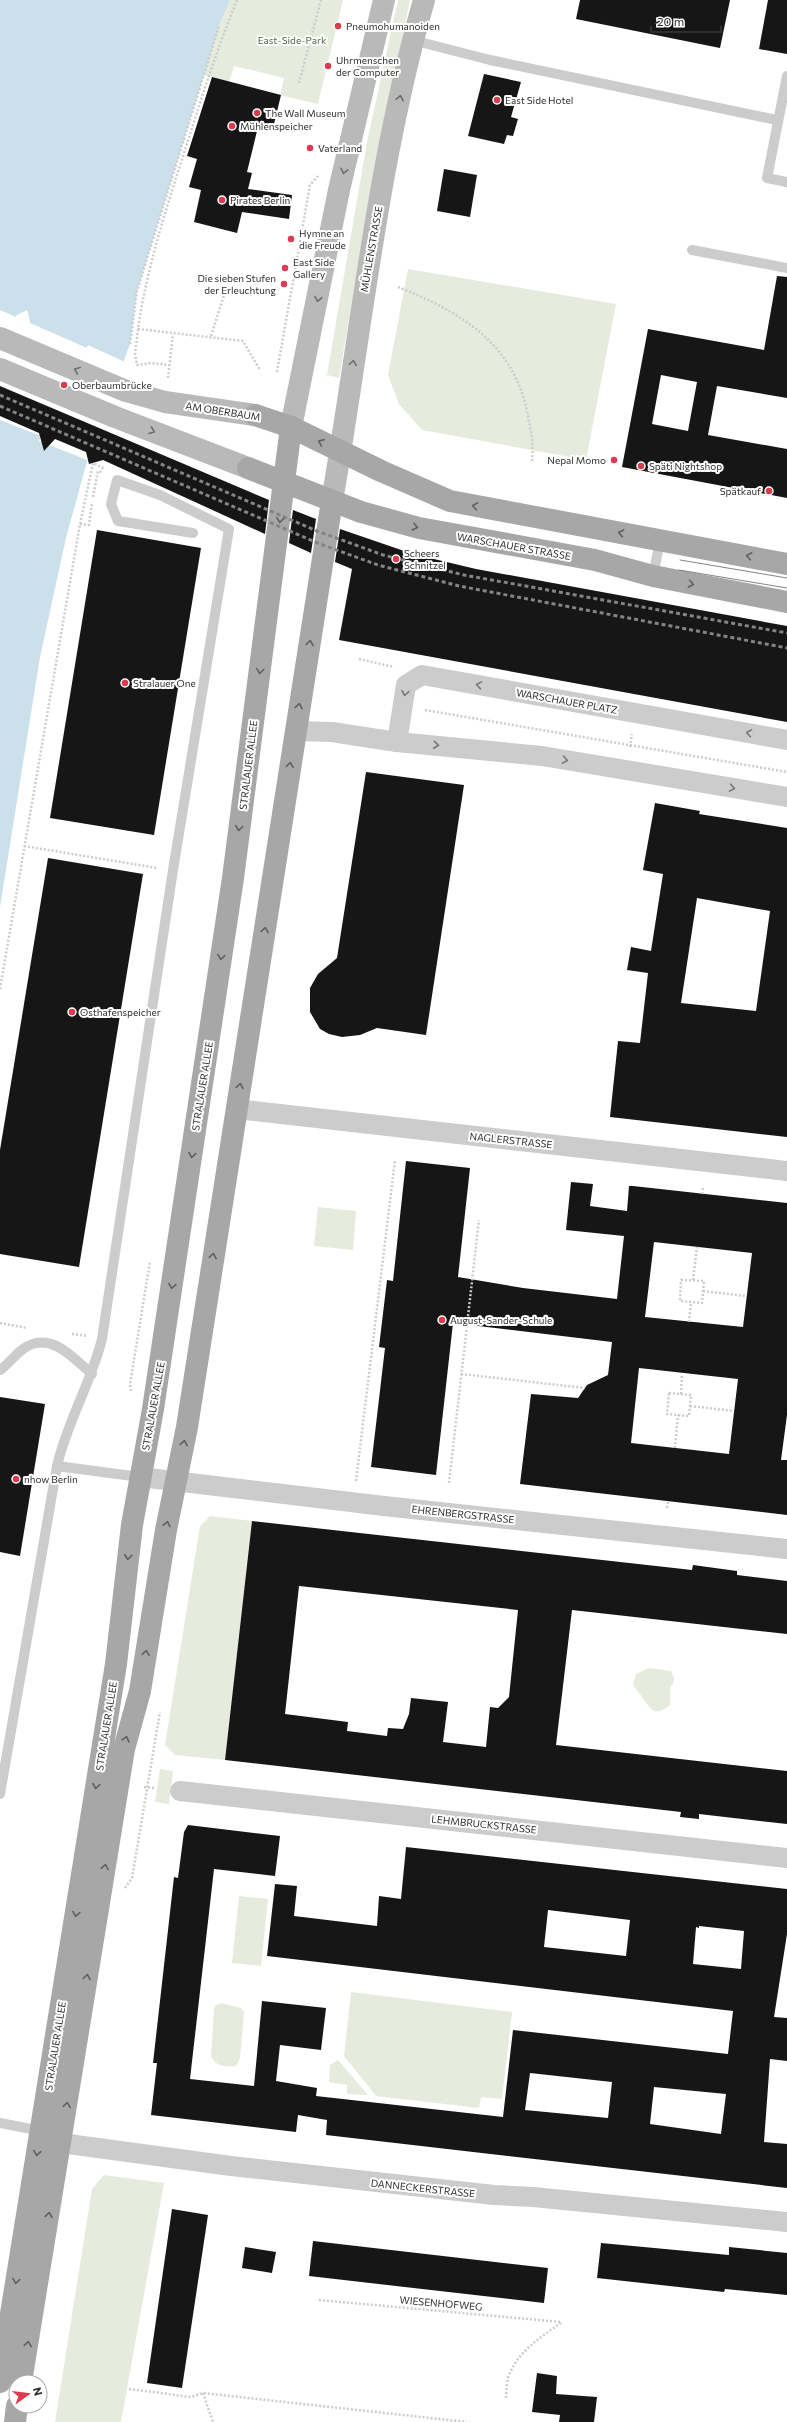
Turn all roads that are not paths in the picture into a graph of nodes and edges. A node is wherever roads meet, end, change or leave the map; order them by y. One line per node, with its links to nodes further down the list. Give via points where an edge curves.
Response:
1 (384, 0): 11 (main road, one-way to 11, via 339,190)
2 (424, 0): 3 (main road, MÜHLENSTRASSE)
3 (412, 40): 5 (lane, via 490,60); 12 (main road, MÜHLENSTRASSE, one-way to 3, via 365,281)
4 (787, 76): 5 (lane)
5 (777, 120): 6 (lane, via 767,178)
6 (787, 182)
7 (692, 250): 8 (lane)
8 (787, 268)
9 (0, 338): 11 (main road, AM OBERBAUM, one-way to 9, via 255,415 165,402 126,391)
10 (0, 369): 13 (main road, WARSCHAUER STRASSE, one-way to 13, via 115,417)
11 (292, 427): 12 (main road, AM OBERBAUM, one-way to 11); 13 (main road, STRALAUER ALLEE)
12 (341, 452): 14 (main road, MÜHLENSTRASSE); 16 (main road, AM OBERBAUM, one-way to 12, via 466,505 437,496)
13 (284, 481): 14 (main road, WARSCHAUER STRASSE); 29 (main road, STRALAUER ALLEE, one-way to 29, via 233,878 153,1409)
14 (332, 501): 18 (main road, WARSCHAUER STRASSE, one-way to 18, via 419,528 595,560); 20 (main road, STRALAUER ALLEE, one-way to 14)
15 (193, 532): 27 (lane, via 118,521 111,504 117,480 160,495 229,528 173,870 102,1339)
16 (660, 541): 17 (main road, one-way to 16); 18 (lane)
17 (787, 564)
18 (653, 576): 19 (main road, WARSCHAUER STRASSE, one-way to 19)
19 (787, 602)
20 (295, 731): 22 (street, via 332,732); 24 (main road, STRALAUER ALLEE, one-way to 20)
21 (787, 740): 22 (street, WARSCHAUER PLATZ, one-way to 22, via 422,675 406,684)
22 (397, 742): 23 (street, one-way to 23, via 542,756)
23 (787, 798)
24 (236, 1109): 25 (street, NAGLERSTRASSE); 30 (main road, STRALAUER ALLEE, one-way to 24)
25 (787, 1171)
26 (0, 1370): 27 (lane, via 25,1348 38,1342 48,1342 58,1346)
27 (92, 1374): 28 (lane, via 63,1442)
28 (57, 1466): 29 (lane); 33 (lane)
29 (140, 1477): 30 (street, EHRENBERGSTRASSE); 36 (main road, STRALAUER ALLEE, one-way to 36, via 116,1664)
30 (177, 1481): 31 (street, EHRENBERGSTRASSE, via 354,1503); 37 (main road, STRALAUER ALLEE, one-way to 30, via 124,1748 140,1691 166,1530)
31 (787, 1549)
32 (180, 1791): 34 (street, LEHMBRUCKSTRASSE)
33 (0, 1794)
34 (787, 1858)
35 (0, 2123): 36 (lane)
36 (41, 2131): 40 (main road, STRALAUER ALLEE, one-way to 40)
37 (61, 2143): 38 (street, DANNECKERSTRASSE, via 231,2166 447,2190); 39 (main road, STRALAUER ALLEE, one-way to 37)
38 (787, 2222)
39 (22, 2374)
40 (0, 2382)

